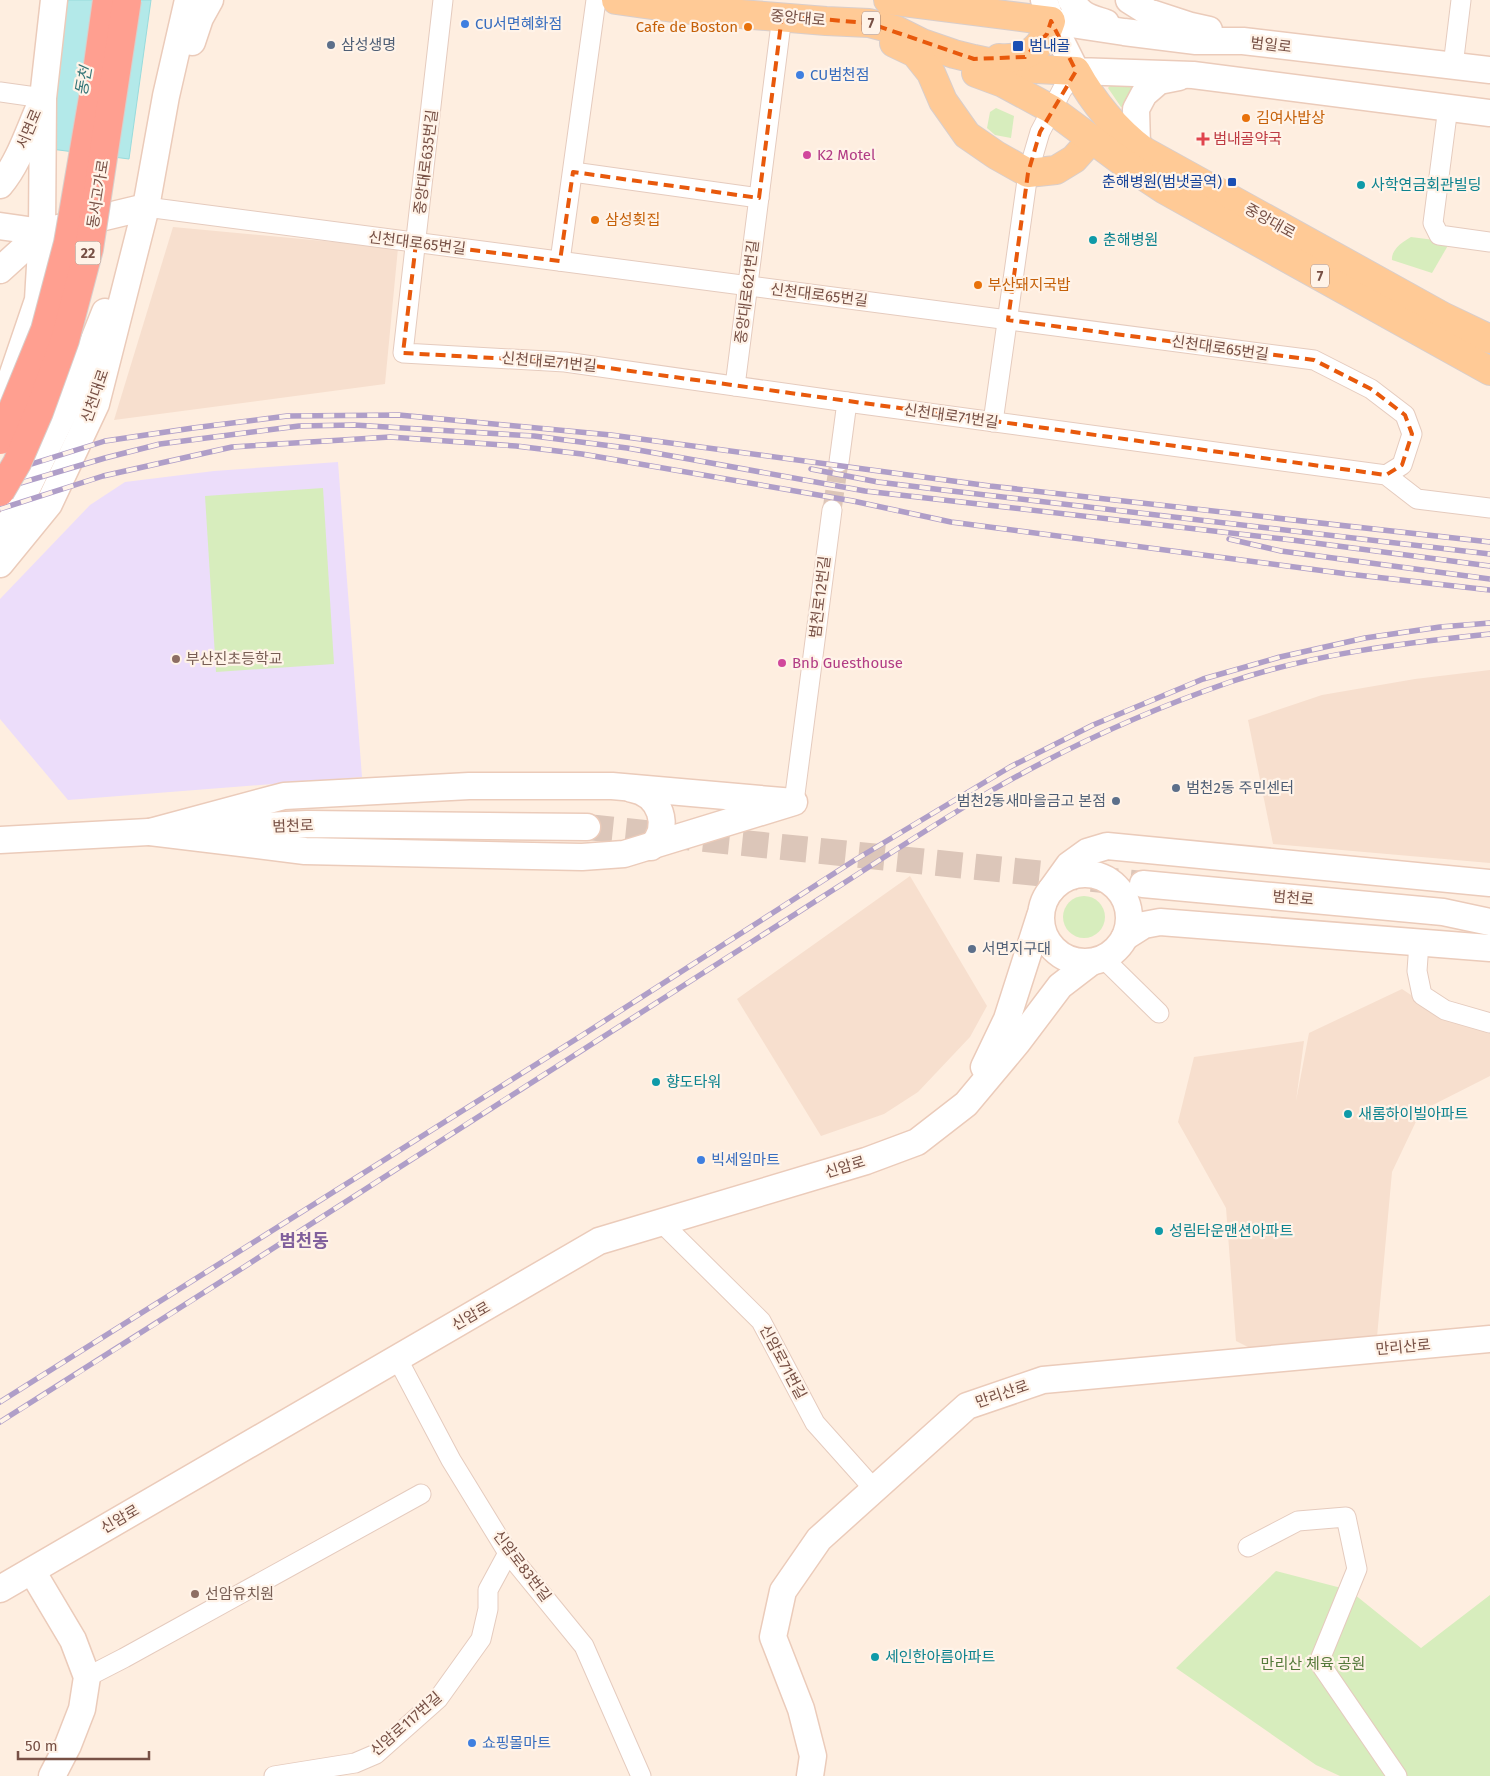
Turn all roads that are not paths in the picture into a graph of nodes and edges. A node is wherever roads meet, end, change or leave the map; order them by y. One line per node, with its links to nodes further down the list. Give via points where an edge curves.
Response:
1 (54, 0): 29 (main road)
2 (88, 0): 48 (highway, bridge)
3 (107, 0): 48 (highway, 동서고가로 / 22, bridge, via 68,243)
4 (127, 0): 59 (highway, 동서고가로 / 22, bridge, via 89,249 66,340 17,463)
5 (188, 0): 28 (main road, 신천대로)
6 (210, 0): 28 (main road, via 200,18 183,72)
7 (443, 0): 43 (street, 중앙대로635번길)
8 (596, 0): 35 (street)
9 (616, 0): 17 (main road, 중앙대로 / 7)
10 (888, 0): 14 (main road, 7)
11 (1072, 0): 19 (main road, via 1086,17)
12 (1108, 0): 15 (main road, via 1119,6)
13 (1461, 0): 23 (street)
14 (921, 2): 16 (main road, 7)
15 (1138, 6): 20 (main road)
16 (1048, 10): 19 (main road, 범일로); 22 (main road, 중앙대로 / 7, via 1047,34 1025,57); 25 (main road)
17 (782, 16): 18 (main road, 중앙대로 / 7); 38 (street, 중앙대로621번길)
18 (826, 21): 21 (main road, 중앙대로, via 883,38); 22 (main road, 중앙대로 / 7, via 869,22)
19 (1124, 32): 20 (main road, 범일로, via 1196,41)
20 (1243, 41): 23 (main road, 범일로)
21 (916, 53): 31 (main road, 중앙대로, via 1003,83); 36 (main road, via 967,135)
22 (974, 59): 25 (main road, 중앙대로 / 7, via 1016,68)
23 (1453, 66): 24 (main road, 범일로)
24 (1490, 70)
25 (1076, 71): 26 (main road); 31 (street); 33 (main road, 중앙대로 / 7, via 1087,92)
26 (1193, 74): 30 (main road); 33 (main road, via 1159,81 1144,94 1136,109)
27 (0, 92): 29 (street)
28 (166, 96): 39 (main road, 신천대로)
29 (43, 98): 37 (main road, 서면로, via 18,155); 41 (main road)
30 (1448, 107): 32 (main road); 42 (street, via 1433,223 1439,234)
31 (1051, 109): 34 (main road, 중앙대로); 36 (street, via 1040,132)
32 (1490, 113)
33 (1137, 146): 49 (main road, 중앙대로 / 7, via 1427,308)
34 (1083, 149): 36 (main road, via 1056,170); 51 (main road, 중앙대로 / 7, via 1150,180)
35 (573, 172): 38 (street); 44 (street)
36 (1028, 173): 47 (street)
37 (0, 185)
38 (760, 198): 46 (street, 중앙대로621번길)
39 (146, 207): 41 (main road); 43 (street, 신천대로65번길); 62 (main road, 신천대로, via 70,400 14,517); 63 (main road, 신천대로, via 96,404 49,504)
40 (0, 226): 41 (main road)
41 (42, 232): 45 (main road); 54 (main road, via 38,300)
42 (1490, 242)
43 (416, 243): 44 (street, 신천대로65번길); 50 (street, 중앙대로635번길)
44 (560, 261): 46 (street, 신천대로65번길)
45 (0, 270)
46 (748, 286): 47 (street, 신천대로65번길); 52 (street, 중앙대로621번길)
47 (1008, 320): 55 (street); 58 (street, 신천대로65번길, via 1314,360 1371,389 1405,415 1412,434 1402,465)
48 (45, 330): 56 (highway, 동서고가로 / 22, bridge)
49 (1490, 339)
50 (403, 353): 52 (street, 신천대로71번길, via 565,362)
51 (1490, 371)
52 (735, 386): 53 (street, 신천대로71번길)
53 (848, 402): 55 (street, 신천대로71번길); 57 (street)
54 (0, 406)
55 (993, 422): 58 (street, 신천대로71번길)
56 (0, 440)
57 (839, 462)
58 (1386, 475): 60 (street, via 1417,499)
59 (0, 492)
60 (1490, 508)
61 (832, 510): 65 (street, 범천로12번길)
62 (0, 536)
63 (0, 564)
64 (612, 786): 65 (main road); 67 (main road, via 469,786 284,796); 69 (main road, via 640,791 653,798 660,810 662,826 658,841)
65 (794, 802): 69 (main road)
66 (587, 827): 67 (main road, 범천로, via 307,824)
67 (150, 832): 68 (main road, 범천로); 69 (main road, via 305,850 582,857 624,854)
68 (0, 840)
69 (652, 847)
70 (1490, 883): 72 (main road, via 1107,846 1087,852 1069,865)
71 (1143, 884): 74 (main road, 범천로)
72 (1051, 890): 75 (main road); 77 (main road, via 1062,880 1075,875 1089,874 1108,881 1124,896 1128,909)
73 (1490, 909): 74 (main road, 범천로)
74 (1443, 912): 76 (main road, 범천로)
75 (1040, 916): 80 (main road, via 1042,932 1060,956 1074,962); 83 (main road, via 1007,1019)
76 (1490, 922)
77 (1125, 937): 78 (main road, via 1144,925 1160,922); 80 (main road, via 1116,950)
78 (1420, 943): 79 (main road); 82 (street, via 1416,971 1422,995 1445,1010)
79 (1490, 948)
80 (1097, 961): 81 (street); 83 (main road, via 1060,986)
81 (1159, 1013)
82 (1490, 1023)
83 (966, 1104): 84 (main road, 신암로, via 917,1142 866,1162)
84 (660, 1222): 86 (main road, 신암로, via 599,1241); 87 (street, 신암로71번길, via 761,1321 815,1423)
85 (1490, 1339): 87 (main road, 만리산로, via 1043,1380 967,1406)
86 (397, 1358): 90 (street, 신암로83번길, via 451,1460); 91 (main road, 신암로)
87 (874, 1490): 97 (main road, 만리산로, via 819,1539 783,1591 773,1637 801,1709 813,1756)
88 (421, 1494): 93 (street)
89 (1248, 1547): 98 (street, via 1298,1521 1346,1517 1357,1570 1319,1662)
90 (508, 1553): 95 (street, 신암로117번길, via 488,1590 488,1609 481,1639 438,1698 376,1754 355,1763); 96 (street, 신암로83번길, via 584,1646)
91 (32, 1571): 92 (main road, 신암로); 93 (main road, via 74,1640)
92 (0, 1589)
93 (87, 1677): 94 (main road, via 82,1709)
94 (52, 1776)
95 (274, 1776)
96 (641, 1776)
97 (810, 1776)
98 (1397, 1776)

